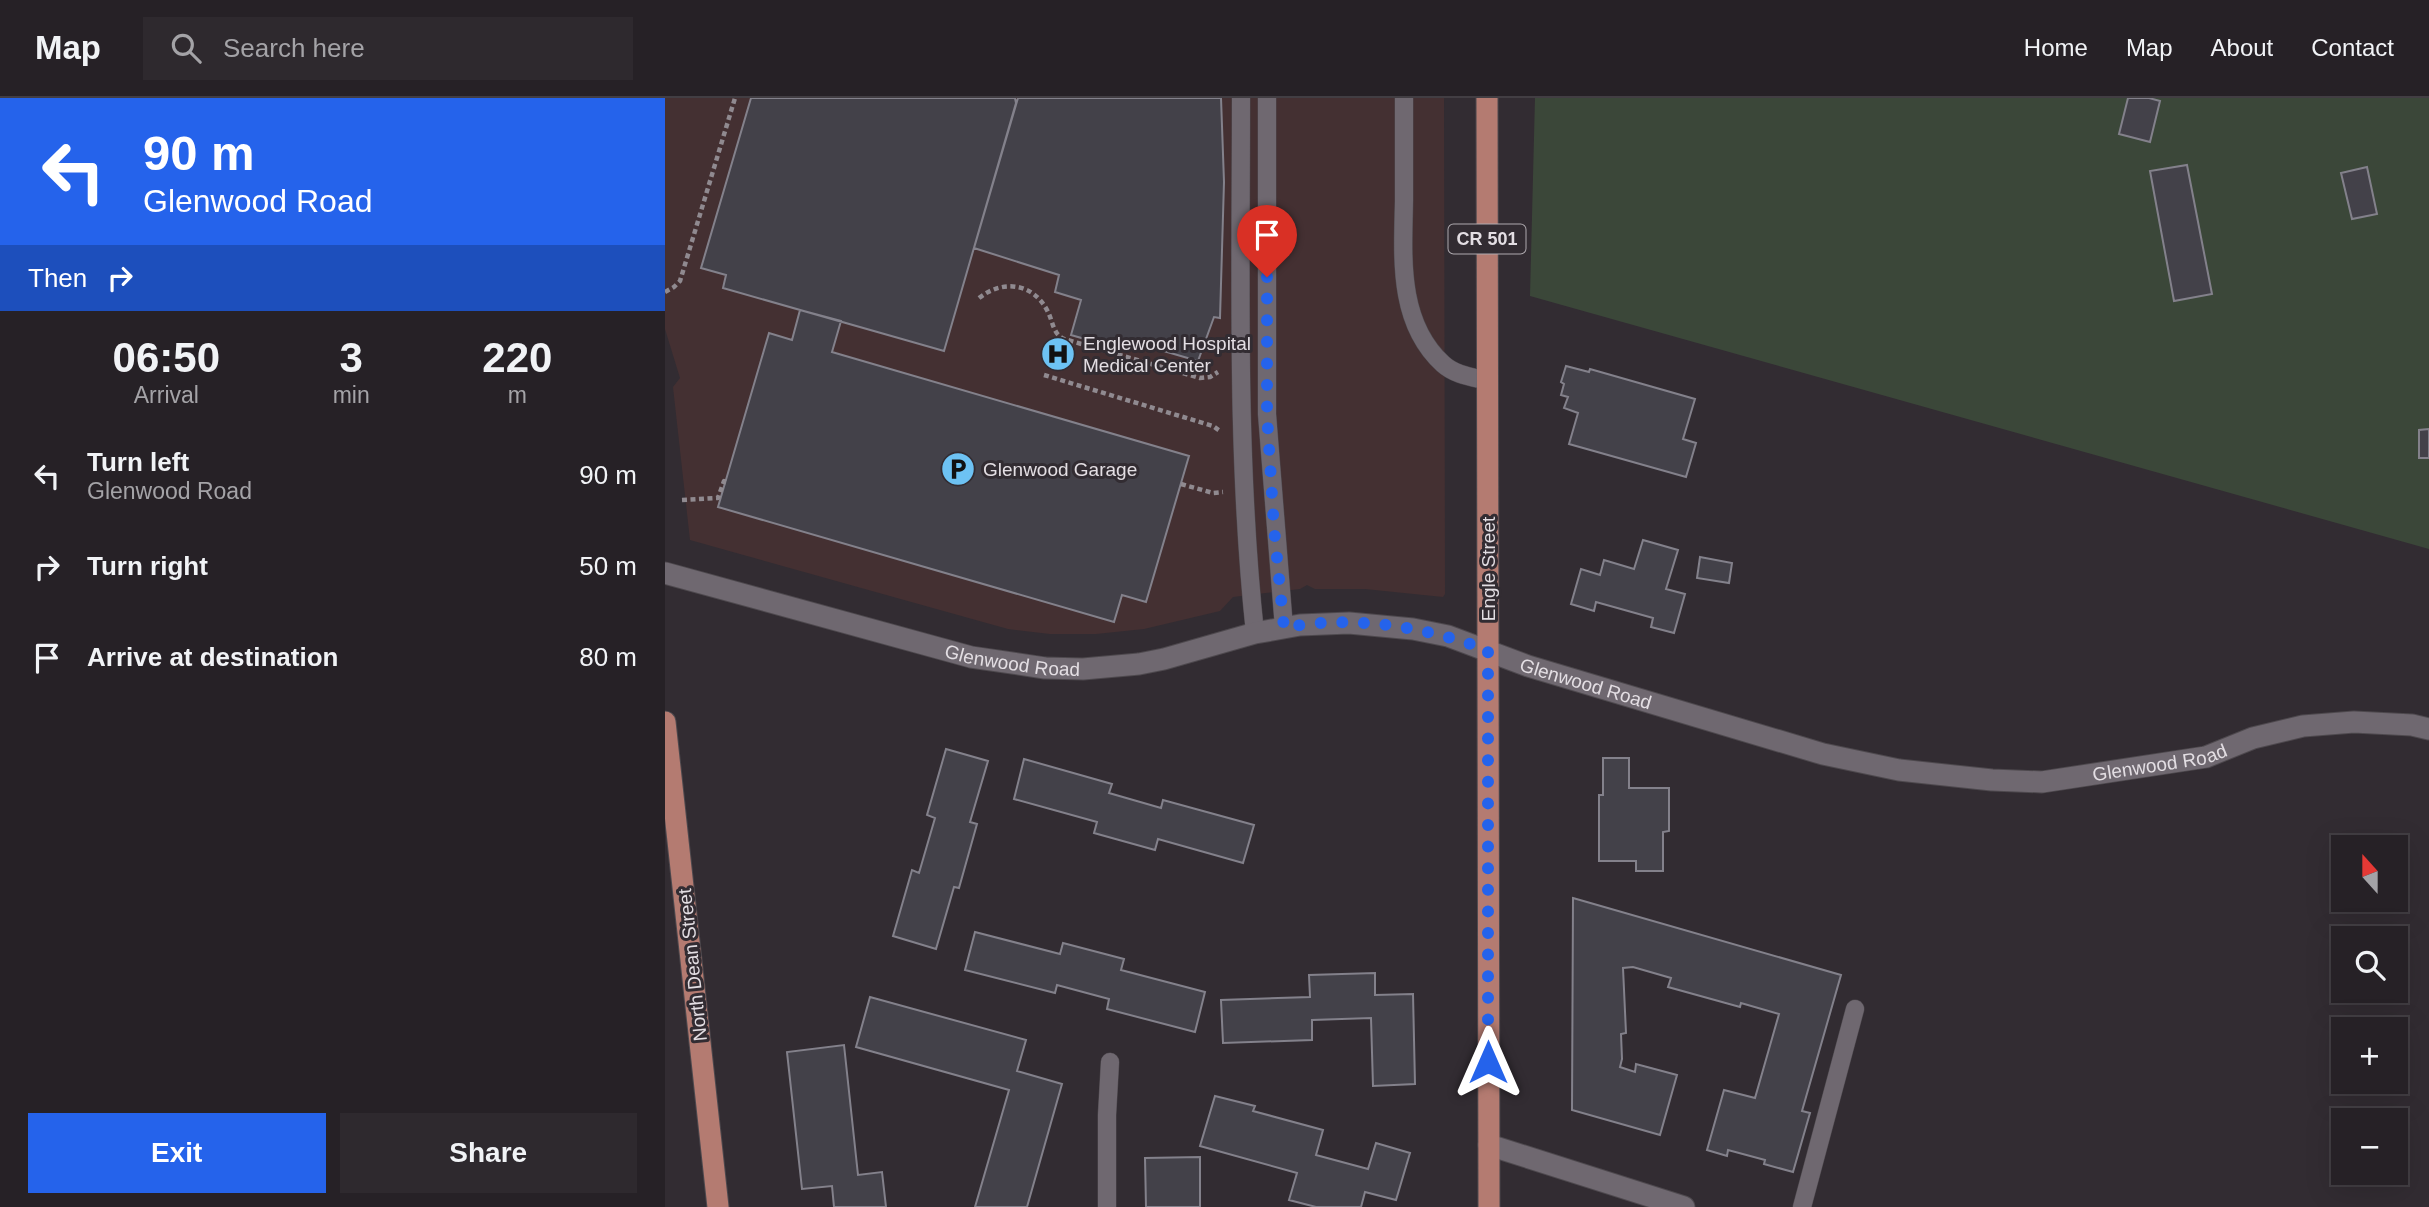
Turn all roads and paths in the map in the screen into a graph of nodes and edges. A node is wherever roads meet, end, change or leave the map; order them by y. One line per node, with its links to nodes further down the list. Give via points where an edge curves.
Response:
1 (735, 98): 6 (path, via 680,281)
2 (1241, 98): 18 (lane, via 1240,407)
3 (1266, 98): 17 (lane, via 1267,414)
4 (1404, 98): 10 (lane, via 1403,273 1412,315 1444,365)
5 (1487, 98): 10 (main road, Engle Street / CR 501)
6 (665, 292)
7 (979, 298): 8 (path, via 1000,286 1020,287 1039,298 1056,335 1064,340 1200,378 1210,377)
8 (1224, 365)
9 (1044, 375): 11 (path, via 1213,426)
10 (1488, 381): 19 (main road, Engle Street / CR 501)
11 (1224, 435)
12 (726, 482): 15 (path, via 718,498)
13 (1181, 484): 14 (path, via 1218,494)
14 (1229, 488)
15 (682, 500)
16 (665, 573): 18 (street, Glenwood Road, via 961,655 1026,667 1083,669 1139,664)
17 (1284, 628): 18 (street, Glenwood Road); 19 (street, Glenwood Road, via 1333,623 1390,626 1448,636)
18 (1255, 633)
19 (1488, 650): 21 (street, Glenwood Road, via 1823,754 1899,770 1992,780 2042,782 2206,757 2253,738 2303,726 2354,722); 24 (main road, Engle Street / CR 501)
20 (665, 722): 25 (main road, North Dean Street)
21 (2429, 729)
22 (1855, 1009): 29 (lane)
23 (1109, 1062): 26 (lane)
24 (1489, 1145): 27 (main road, Engle Street / CR 501); 28 (street)
25 (718, 1207)
26 (1107, 1207)
27 (1489, 1207)
28 (1685, 1207)
29 (1802, 1207)

